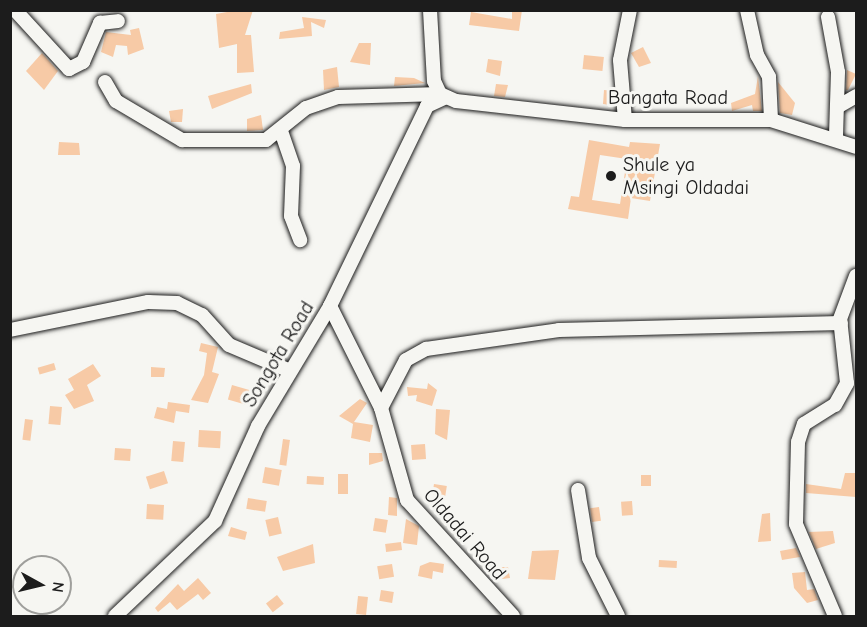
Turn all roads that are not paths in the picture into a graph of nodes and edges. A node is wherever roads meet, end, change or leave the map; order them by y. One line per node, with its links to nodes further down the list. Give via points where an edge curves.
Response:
1 (15, 10): 6 (street, via 69,69 83,62 100,23)
2 (430, 10): 8 (street, via 434,81)
3 (630, 10): 11 (street, via 620,53)
4 (747, 10): 12 (street, via 757,55 769,77)
5 (828, 17): 10 (street)
6 (118, 21)
7 (105, 82): 13 (street, via 116,101 173,138 259,141)
8 (445, 96): 11 (street, Bangata Road); 13 (street, Bangata Road, via 338,97 306,108); 18 (street, Songota Road, via 427,106)
9 (856, 96): 10 (street)
10 (839, 106): 14 (street)
11 (625, 120): 12 (street, Bangata Road)
12 (771, 120): 14 (street, Bangata Road)
13 (281, 131): 16 (street, via 293,166 291,216)
14 (836, 136): 15 (street, Bangata Road)
15 (856, 147)
16 (300, 240)
17 (856, 276): 19 (street)
18 (330, 306): 23 (street, Songota Road); 24 (street, Oldadai Road)
19 (841, 323): 22 (street); 24 (street, via 560,330 426,349 406,360)
20 (10, 330): 23 (street, via 112,308 177,303 202,315 229,345)
21 (856, 334): 22 (street)
22 (843, 340): 29 (street, via 847,382 835,405 812,417 800,433 796,512 800,540)
23 (288, 370): 26 (street, Songota Road, via 215,521 184,556)
24 (381, 408): 27 (street, Oldadai Road, via 407,500)
25 (578, 490): 28 (street, via 589,558)
26 (115, 616)
27 (513, 616)
28 (618, 616)
29 (835, 616)

